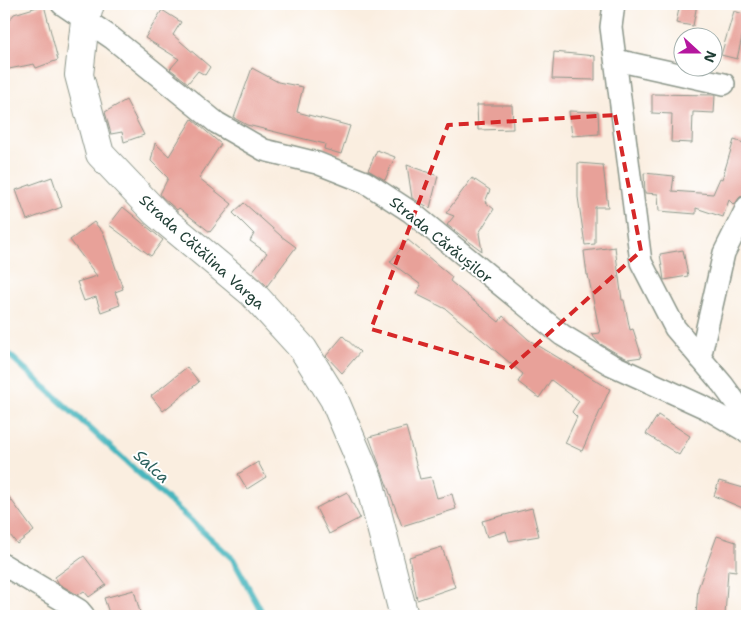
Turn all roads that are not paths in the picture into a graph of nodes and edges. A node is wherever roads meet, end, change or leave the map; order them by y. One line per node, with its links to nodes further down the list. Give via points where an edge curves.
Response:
1 (62, 4): 3 (street, Strada Cărăușilor)
2 (614, 4): 4 (street, via 611,27)
3 (88, 12): 9 (street, Strada Cărăușilor, via 112,38 217,123 264,150 317,163 366,182 411,212 562,335 610,364 706,408); 12 (main road, Strada Cătălina Varga, via 79,75 100,154 156,213 252,293 303,349 334,399 369,481)
4 (616, 60): 5 (street); 7 (street, via 641,262 675,328)
5 (724, 84)
6 (747, 207): 7 (street, via 724,252)
7 (700, 358): 8 (street)
8 (747, 418)
9 (747, 432)
10 (4, 565): 11 (street)
11 (84, 616)
12 (404, 616)

